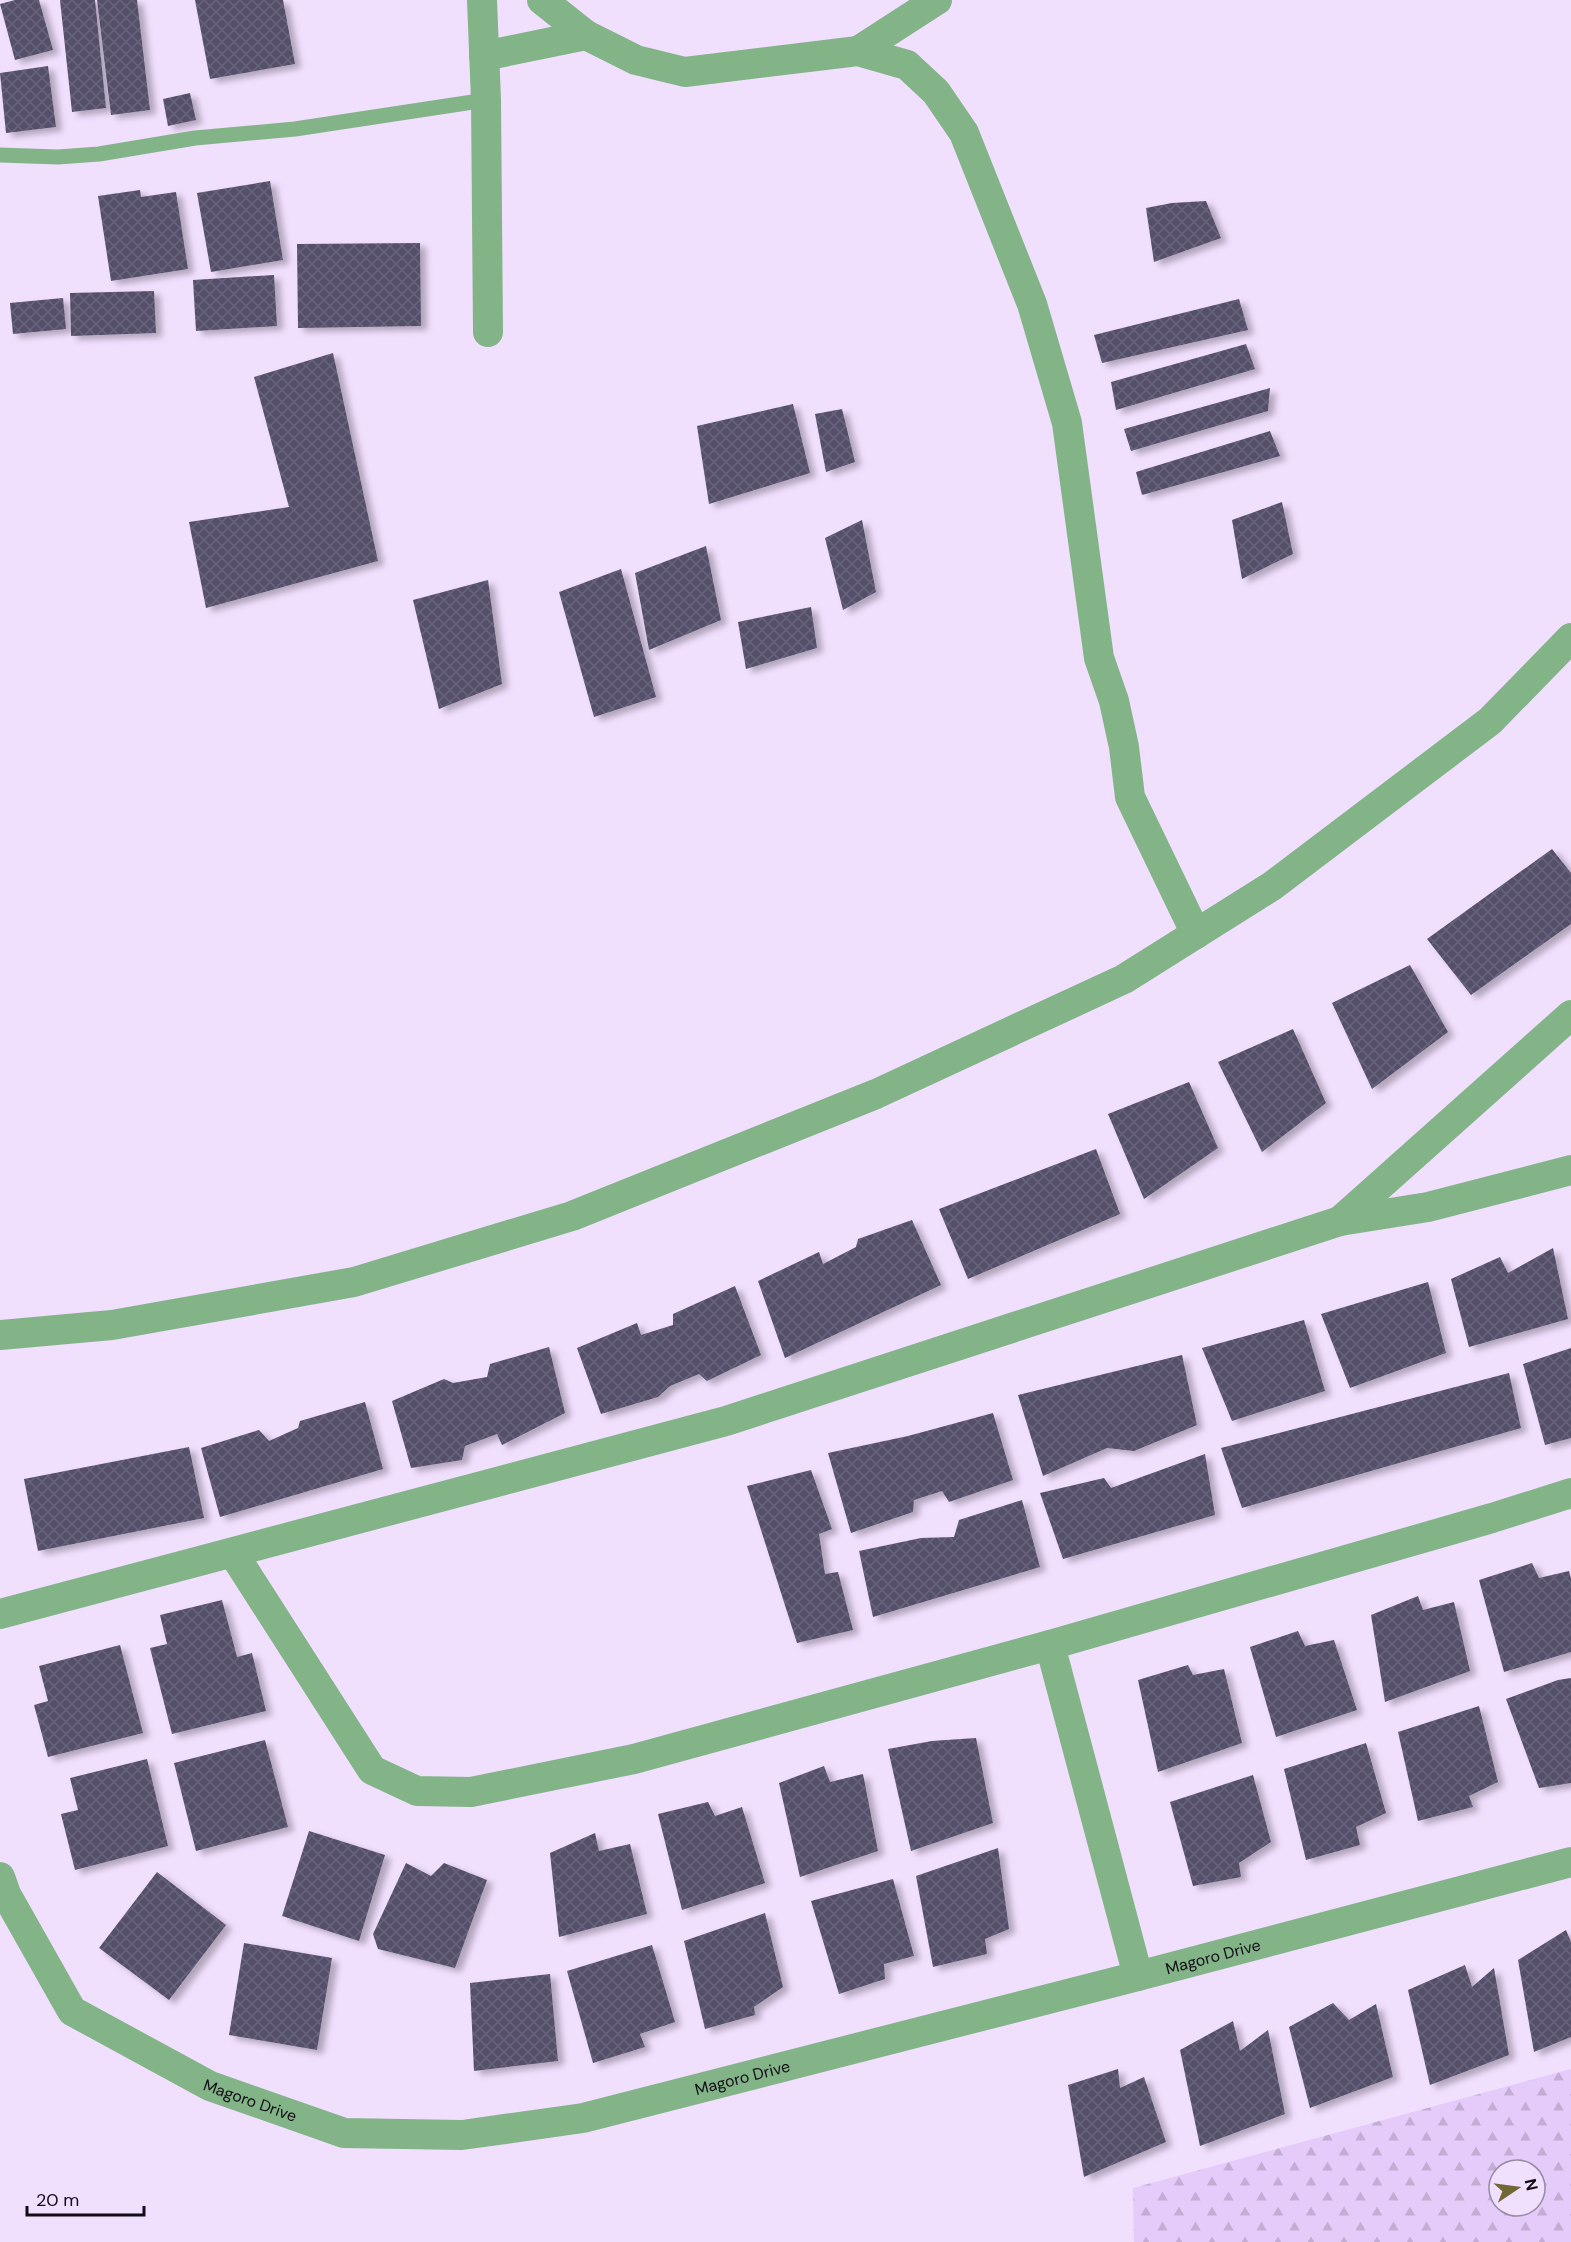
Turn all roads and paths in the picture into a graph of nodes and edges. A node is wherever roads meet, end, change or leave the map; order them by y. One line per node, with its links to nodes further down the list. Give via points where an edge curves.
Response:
1 (482, 0): 6 (street)
2 (542, 0): 4 (street)
3 (937, 0): 5 (street)
4 (586, 35): 5 (street, via 636,60 685,72); 6 (street)
5 (858, 51): 11 (street, via 907,65 936,92 964,133 1032,304 1067,423 1099,658 1124,747 1130,797)
6 (484, 56): 7 (street)
7 (486, 100): 8 (lane, via 99,154); 9 (street)
8 (0, 155)
9 (489, 332)
10 (1571, 638): 11 (street, via 1490,722 1272,885)
11 (1196, 934): 15 (street, via 1124,980 876,1094 572,1216 354,1282 112,1325)
12 (1571, 1016): 14 (street)
13 (1571, 1170): 14 (street, via 1428,1207)
14 (1340, 1221): 17 (street, via 726,1421)
15 (0, 1335)
16 (1571, 1492): 19 (street)
17 (232, 1552): 18 (street); 19 (street, via 372,1770 417,1791 471,1792 634,1759)
18 (0, 1614)
19 (1050, 1645): 22 (street)
20 (1571, 1862): 22 (street, Magoro Drive)
21 (2, 1888): 22 (street, Magoro Drive, via 72,2011 210,2086 344,2133 462,2135 583,2118)
22 (1138, 1976)

